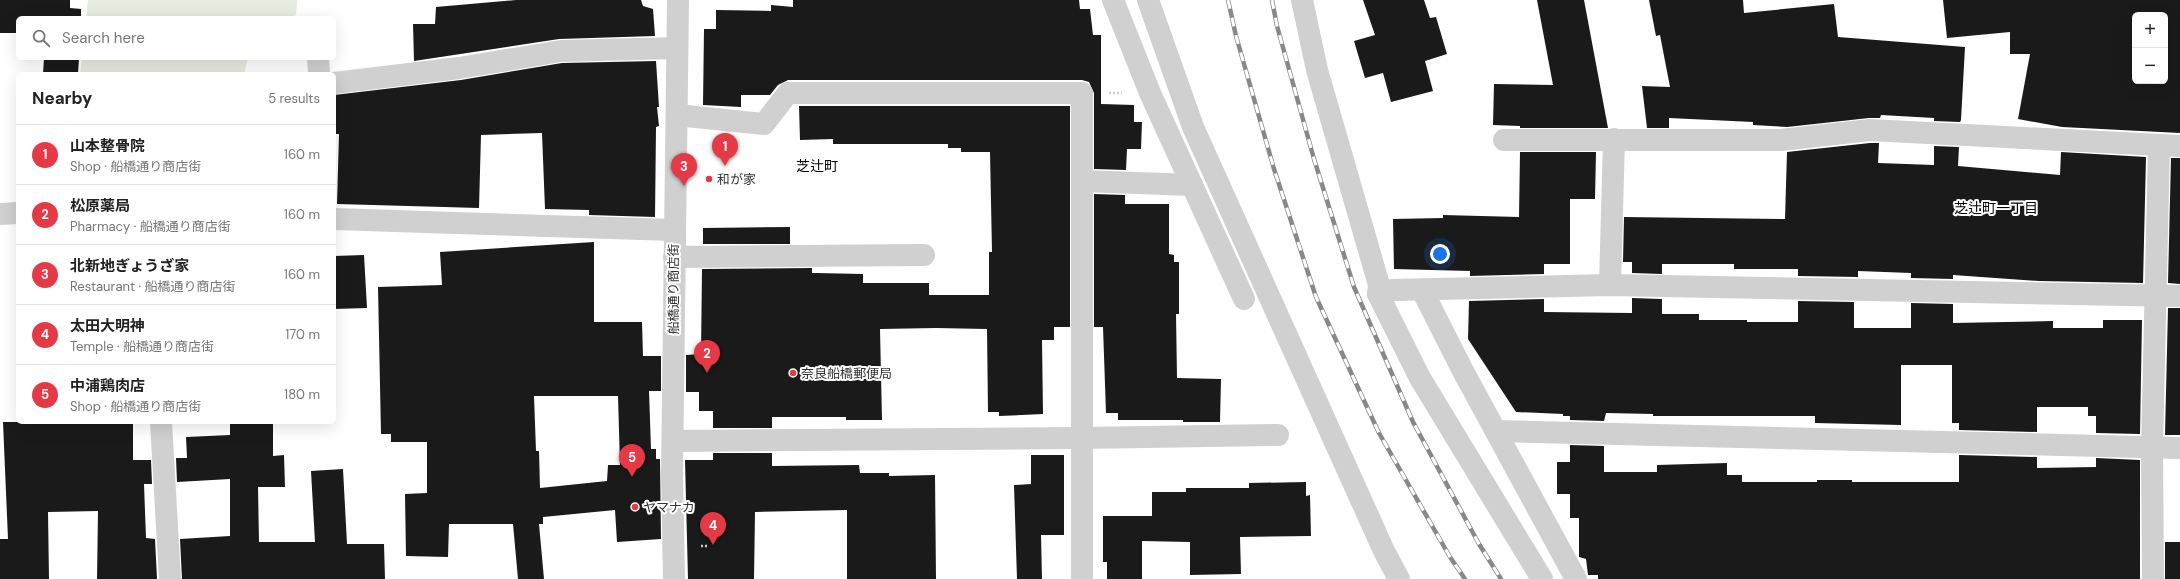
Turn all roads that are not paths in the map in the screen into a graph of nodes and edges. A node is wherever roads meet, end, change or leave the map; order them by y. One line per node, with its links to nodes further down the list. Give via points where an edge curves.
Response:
1 (678, 0): 5 (street, 船橋通り商店街)
2 (1113, 0): 14 (street, via 1150,93)
3 (1148, 0): 37 (street, via 1193,127)
4 (1302, 0): 23 (street, via 1317,70 1379,285)
5 (677, 48): 8 (street, via 561,51 459,68); 9 (street, 船橋通り商店街)
6 (318, 60): 7 (street)
7 (319, 72)
8 (336, 83)
9 (677, 115): 13 (street, via 764,124 788,93 1082,93); 18 (street, 船橋通り商店街)
10 (1614, 139): 11 (street); 12 (street, via 1781,140 1870,130); 21 (street)
11 (1504, 140)
12 (2169, 146): 24 (street)
13 (1082, 181): 14 (street); 30 (street)
14 (1192, 185): 26 (street)
15 (16, 213): 16 (street)
16 (0, 214)
17 (336, 219): 18 (street)
18 (673, 230): 20 (street, 船橋通り商店街)
19 (924, 255): 20 (street)
20 (674, 257): 31 (street, 船橋通り商店街)
21 (1610, 285): 22 (street); 24 (street)
22 (1422, 290): 23 (street, via 1393,290); 28 (street)
23 (1378, 294): 38 (street, via 1420,378)
24 (2156, 296): 25 (street); 32 (street)
25 (2180, 296)
26 (1244, 299)
27 (161, 424): 34 (street)
28 (1497, 431): 32 (street); 39 (street)
29 (1278, 435): 30 (street)
30 (1082, 438): 31 (street); 36 (street)
31 (673, 440): 35 (street, 船橋通り商店街)
32 (2152, 448): 33 (street); 40 (street)
33 (2180, 448)
34 (170, 579)
35 (674, 579)
36 (1082, 579)
37 (1399, 579)
38 (1542, 579)
39 (1576, 579)
40 (2153, 579)

